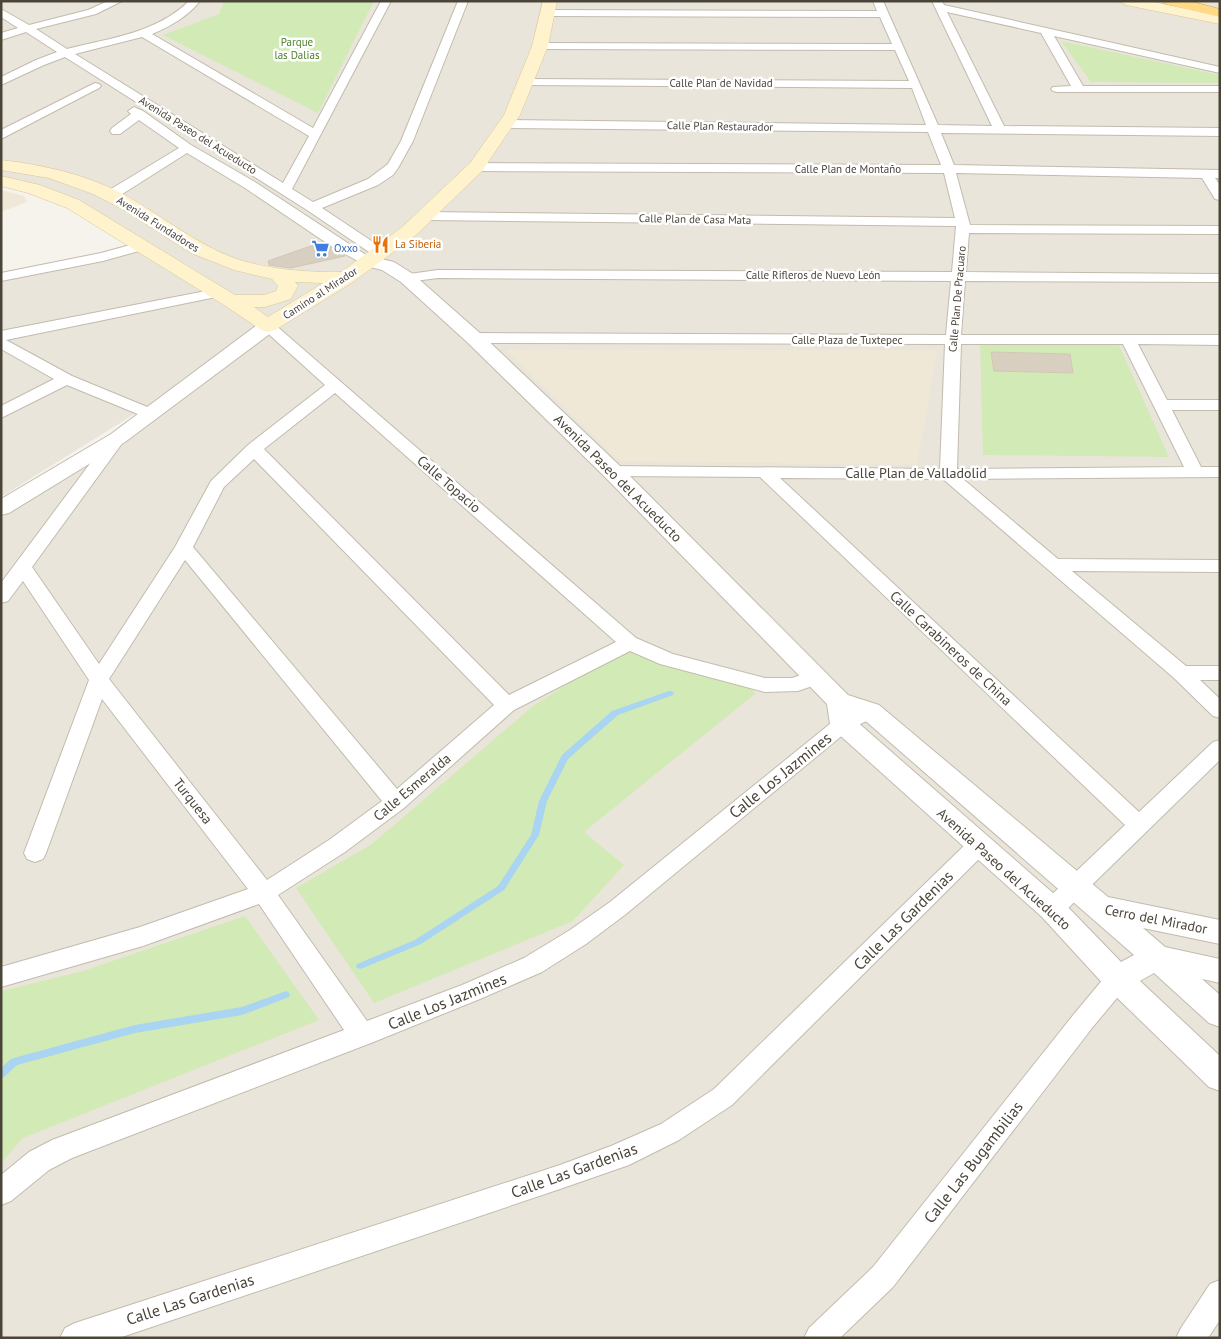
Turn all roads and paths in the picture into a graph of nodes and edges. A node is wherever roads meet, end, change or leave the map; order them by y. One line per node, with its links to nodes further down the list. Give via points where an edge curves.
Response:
1 (117, 1): 13 (street, via 92,12)
2 (195, 1): 16 (street, via 173,21)
3 (386, 1): 38 (street)
4 (463, 1): 51 (street, via 396,162 376,179)
5 (1126, 1): 12 (main road)
6 (1170, 1): 11 (highway)
7 (939, 4): 14 (street); 34 (street)
8 (549, 7): 9 (street); 17 (main road, Camino al Mirador)
9 (881, 8): 18 (street, Calle Plan De Pracuaro)
10 (1, 12): 13 (street, Avenida Paseo del Acueducto)
11 (1220, 13)
12 (1220, 20)
13 (28, 29): 15 (street); 19 (street, Avenida Paseo del Acueducto)
14 (1046, 32): 21 (street); 27 (street)
15 (4, 33): 20 (street)
16 (143, 33): 19 (street); 38 (street)
17 (540, 46): 18 (street); 23 (main road, Camino al Mirador)
18 (899, 48): 24 (street, Calle Plan De Pracuaro)
19 (67, 52): 20 (street); 45 (street, Avenida Paseo del Acueducto)
20 (52, 57): 22 (street); 25 (street)
21 (1220, 70)
22 (1, 82)
23 (526, 82): 24 (street, Calle Plan de Navidad); 32 (main road, Camino al Mirador)
24 (916, 85): 33 (street, Calle Plan De Pracuaro)
25 (95, 86): 29 (street); 37 (street)
26 (1057, 89): 27 (street)
27 (1079, 89): 28 (street)
28 (1220, 89)
29 (109, 95)
30 (124, 105): 31 (street, Avenida Paseo del Acueducto)
31 (139, 114): 35 (street); 39 (street, Avenida Paseo del Acueducto)
32 (508, 124): 33 (street, Calle Plan Restaurador); 41 (main road, Camino al Mirador)
33 (932, 128): 34 (street, Calle Plan Restaurador); 42 (street, Calle Plan De Pracuaro)
34 (1000, 130): 36 (street, Calle Plan Restaurador)
35 (116, 132)
36 (1220, 132)
37 (1, 135)
38 (316, 135): 48 (street)
39 (187, 148): 47 (street, Avenida Paseo del Acueducto); 49 (street)
40 (1, 165): 49 (main road, Avenida Fundadores, via 79,180)
41 (476, 167): 42 (street, Calle Plan de Montaño); 52 (main road, Camino al Mirador)
42 (950, 169): 43 (street, Calle Plan de Montaño); 53 (street, Calle Plan De Pracuaro)
43 (1206, 174): 44 (street, Calle Plan de Montaño); 50 (street)
44 (1220, 174)
45 (268, 179): 47 (street); 48 (street, Avenida Paseo del Acueducto)
46 (1, 181): 55 (main road, Avenida Fundadores, via 34,188 73,204)
47 (250, 185): 56 (street, Avenida Paseo del Acueducto, via 336,243)
48 (285, 190): 51 (street, Avenida Paseo del Acueducto)
49 (111, 195): 57 (main road, Avenida Fundadores, via 209,255)
50 (1220, 196)
51 (312, 207): 56 (street, Avenida Paseo del Acueducto)
52 (427, 216): 53 (street, Calle Plan de Casa Mata); 56 (main road, Camino al Mirador)
53 (963, 225): 54 (street, Calle Plan de Casa Mata); 58 (street, Calle Plan De Pracuaro)
54 (1220, 230)
55 (140, 246): 59 (street, via 103,257); 63 (main road, Avenida Fundadores)
56 (379, 260): 60 (main road, Camino al Mirador); 61 (street, Avenida Paseo del Acueducto)
57 (279, 275): 60 (main road, Avenida Fundadores); 63 (main road, via 288,286 284,295 273,300 257,302)
58 (959, 276): 61 (street, Calle Rifleros de Nuevo León, via 438,274); 62 (street, Calle Rifleros de Nuevo León); 68 (street, Calle Plan De Pracuaro)
59 (1, 277)
60 (346, 278): 64 (main road, Camino al Mirador)
61 (407, 278): 66 (street, Avenida Paseo del Acueducto)
62 (1220, 278)
63 (223, 297): 64 (main road, Avenida Fundadores); 65 (street)
64 (268, 326): 72 (street, Calle Topacio); 76 (street, Camino al Mirador)
65 (1, 336)
66 (474, 338): 68 (street, Calle Plaza de Tuxtepec); 79 (street, Avenida Paseo del Acueducto)
67 (1128, 339): 68 (street, Calle Plaza de Tuxtepec); 69 (street, Calle Plaza de Tuxtepec); 73 (street)
68 (953, 340): 83 (street, Calle Plan De Pracuaro)
69 (1220, 340)
70 (1, 343): 71 (street)
71 (66, 379): 75 (street); 76 (street)
72 (336, 384): 78 (street); 90 (street, Calle Topacio)
73 (1160, 405): 74 (street); 81 (street)
74 (1220, 405)
75 (1, 414)
76 (151, 414): 77 (street, Camino al Mirador)
77 (118, 438): 84 (street, Camino al Mirador); 88 (street)
78 (254, 449): 85 (street, via 217,485); 95 (street)
79 (612, 471): 80 (street, Calle Plan de Valladolid); 93 (street, Avenida Paseo del Acueducto)
80 (764, 472): 83 (street, Calle Plan de Valladolid); 100 (street, Calle Carabineros de China)
81 (1195, 472): 82 (street, Calle Plan de Valladolid); 83 (street, Calle Plan de Valladolid)
82 (1220, 472)
83 (948, 474): 86 (street)
84 (1, 508)
85 (184, 547): 94 (street); 99 (street)
86 (1054, 565): 87 (street); 91 (street)
87 (1220, 566)
88 (23, 567): 89 (street); 94 (street, Turquesa)
89 (1, 597)
90 (628, 643): 93 (street, via 667,659 765,685 801,685); 95 (street, Calle Esmeralda)
91 (1181, 673): 92 (street); 96 (street)
92 (1220, 673)
93 (817, 677): 97 (street, Avenida Paseo del Acueducto)
94 (99, 680): 102 (street); 104 (street, Turquesa)
95 (507, 705): 99 (street, Calle Esmeralda)
96 (1220, 711)
97 (841, 712): 101 (street, Avenida Paseo del Acueducto); 103 (street, Avenida Paseo del Acueducto, via 870,711); 113 (street, Calle Los Jazmines, via 618,908 556,952 510,977)
98 (1220, 747): 100 (street)
99 (396, 802): 104 (street, Calle Esmeralda, via 337,846)
100 (1138, 824): 103 (street)
101 (979, 845): 106 (street, Avenida Paseo del Acueducto); 117 (street, Calle Las Gardenias, via 724,1097 670,1132 619,1156 560,1177)
102 (35, 853)
103 (1075, 886): 105 (street, Avenida Paseo del Acueducto); 106 (street)
104 (264, 893): 110 (street, Calle Esmeralda, via 143,936); 113 (street, Turquesa)
105 (1100, 907): 106 (street, Cerro del Mirador); 107 (street, Cerro del Mirador); 108 (street, Avenida Paseo del Acueducto)
106 (1060, 918): 111 (street, Avenida Paseo del Acueducto)
107 (1220, 932)
108 (1156, 957): 109 (street); 111 (street); 112 (street, Avenida Paseo del Acueducto)
109 (1220, 971)
110 (1, 977)
111 (1118, 979): 114 (street, Avenida Paseo del Acueducto); 118 (street, Calle Las Bugambilias, via 883,1277)
112 (1220, 1014)
113 (362, 1035): 115 (street, Calle Los Jazmines, via 62,1149 39,1160)
114 (1220, 1077)
115 (1, 1192)
116 (1220, 1294): 119 (street)
117 (75, 1338)
118 (819, 1338)
119 (1191, 1338)

